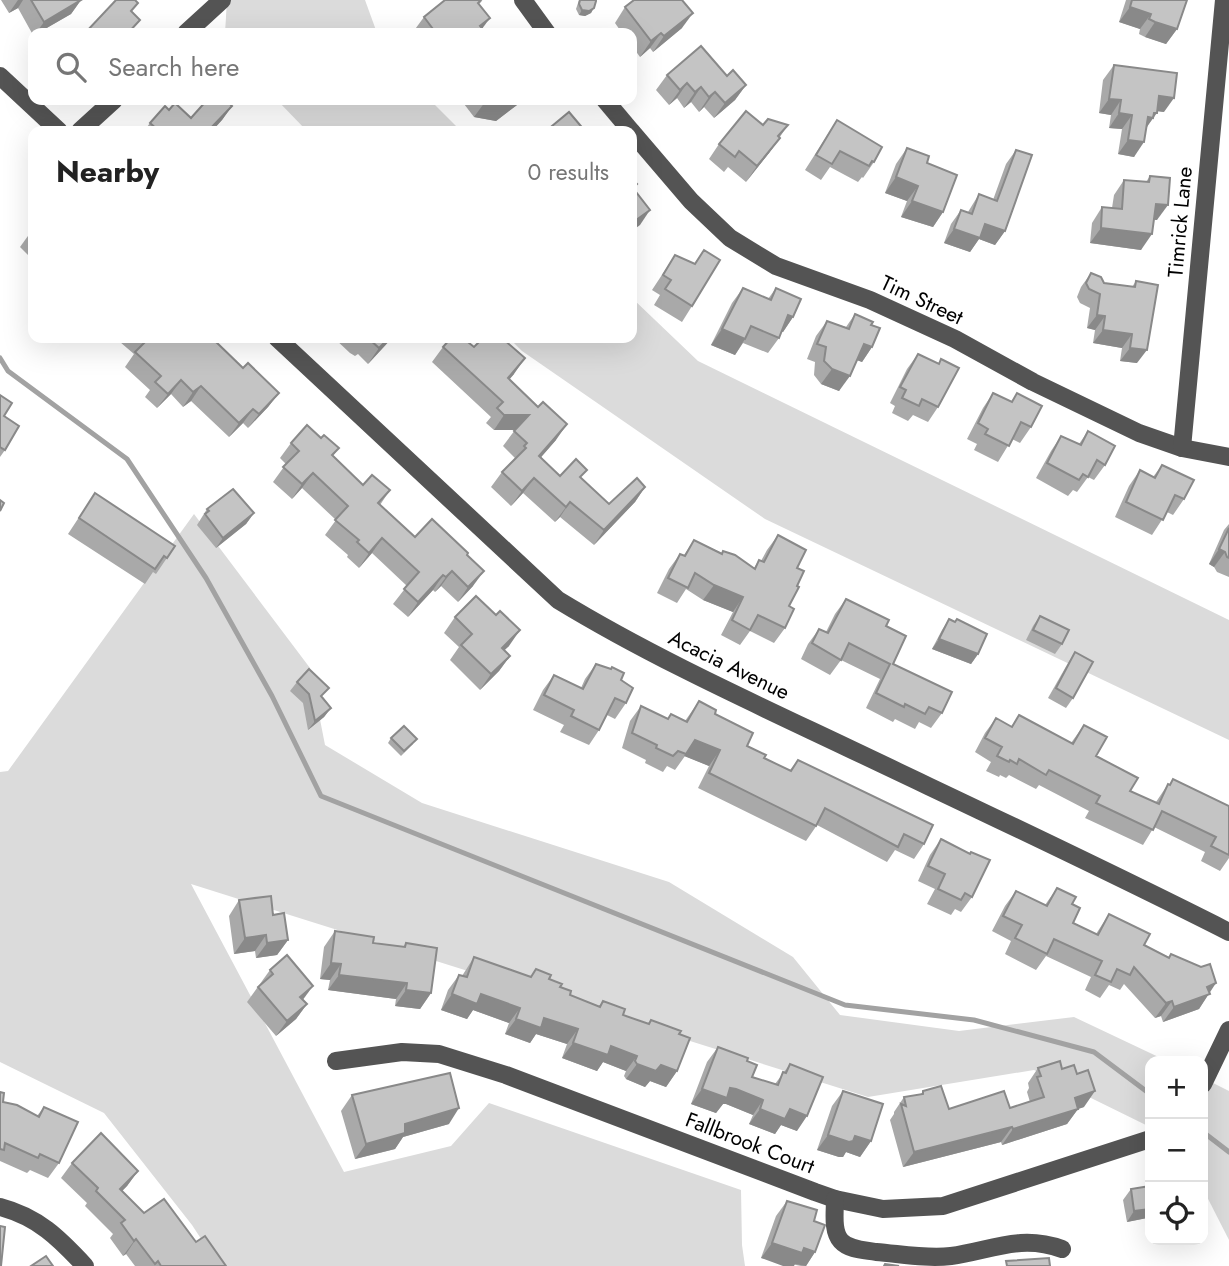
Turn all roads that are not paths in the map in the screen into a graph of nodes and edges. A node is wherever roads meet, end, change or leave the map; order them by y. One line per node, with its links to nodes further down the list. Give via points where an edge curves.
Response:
1 (222, 0): 4 (street)
2 (523, 0): 5 (street)
3 (1224, 0): 16 (street, Timrick Lane)
4 (191, 28)
5 (543, 28)
6 (0, 76): 7 (street)
7 (28, 102)
8 (31, 105): 11 (street)
9 (109, 105): 12 (street)
10 (609, 105): 13 (street, Tim Street)
11 (54, 126)
12 (85, 126)
13 (628, 126)
14 (637, 137): 16 (street, Tim Street, via 691,201 730,238 776,266 870,300 1139,433)
15 (282, 343): 18 (street, Acacia Avenue, via 558,600 719,687)
16 (1182, 448): 17 (street, Tim Street)
17 (1229, 457)
18 (1229, 932)
19 (1229, 1030): 21 (street)
20 (336, 1061): 23 (street, Fallbrook Court, via 402,1052 439,1054)
21 (1208, 1074)
22 (1145, 1141): 23 (street, Fallbrook Court, via 943,1206 883,1209)
23 (835, 1199): 25 (street, via 839,1240 860,1250 951,1256 1033,1241)
24 (0, 1207): 26 (street, via 54,1233)
25 (1062, 1249)
26 (85, 1266)

